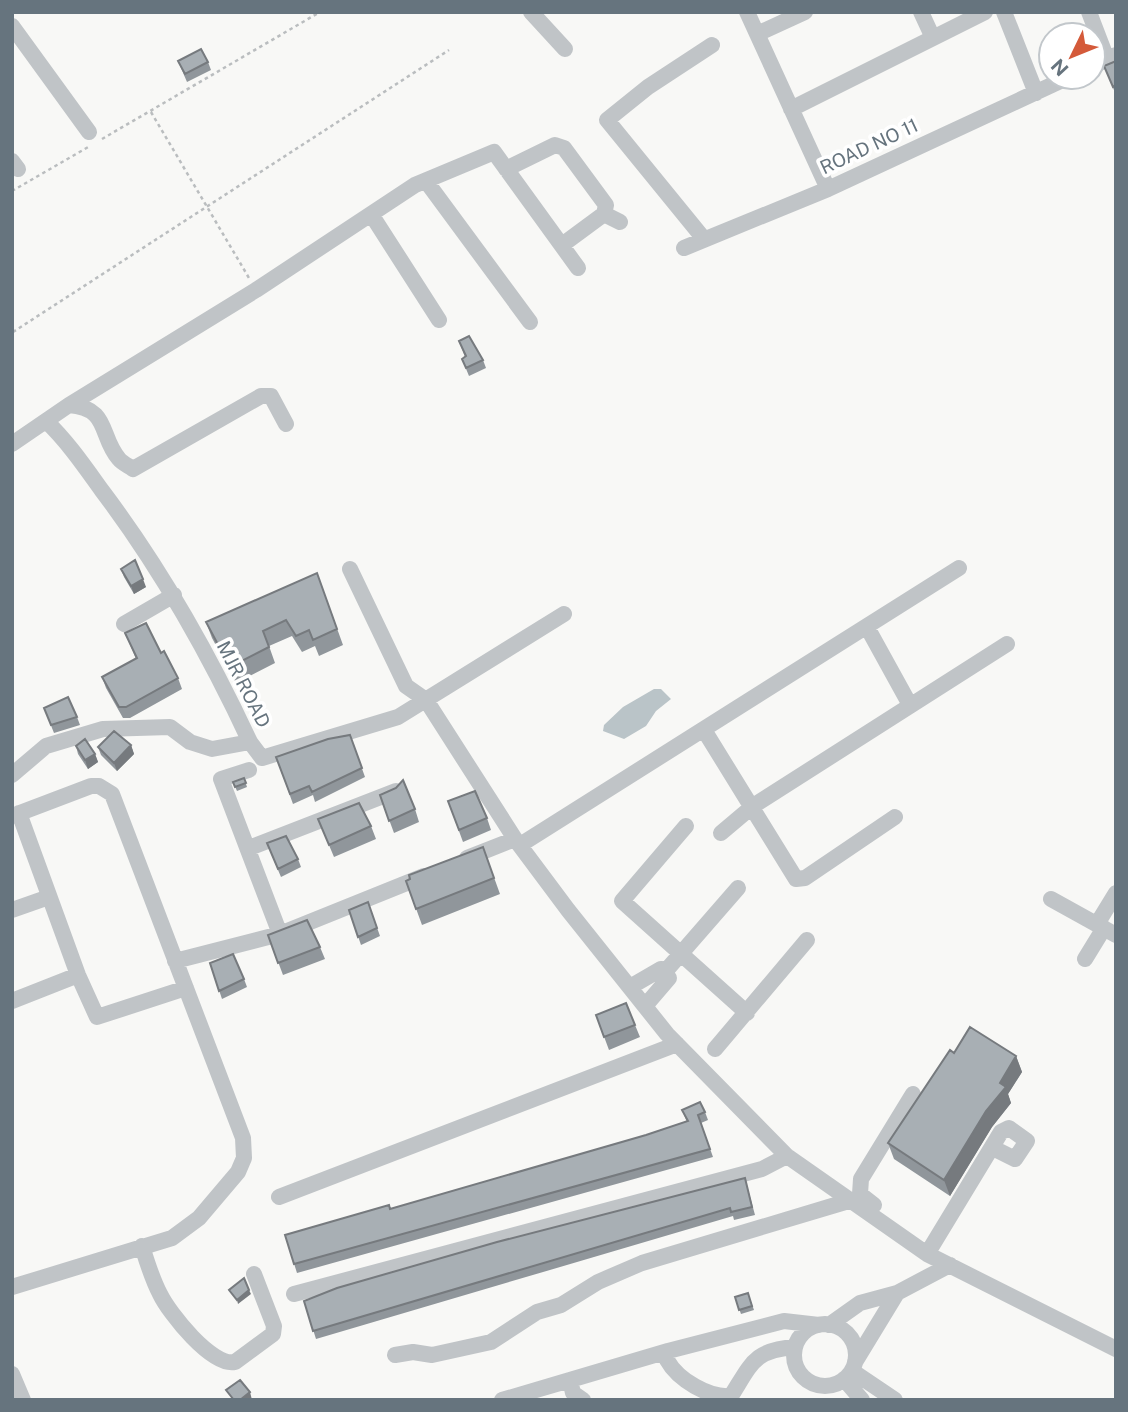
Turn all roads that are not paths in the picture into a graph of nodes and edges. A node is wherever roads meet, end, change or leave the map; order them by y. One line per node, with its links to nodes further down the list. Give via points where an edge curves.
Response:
1 (531, 12): 11 (street)
2 (747, 12): 8 (street)
3 (806, 12): 8 (street)
4 (920, 12): 9 (street)
5 (985, 12): 9 (street)
6 (1004, 12): 13 (street)
7 (12, 26): 15 (street)
8 (757, 34): 14 (street)
9 (933, 38): 14 (street)
10 (712, 44): 22 (street, via 607,120)
11 (565, 49)
12 (1040, 91): 13 (street, ROAD NO 11)
13 (1036, 93): 18 (street, ROAD NO 11)
14 (791, 109): 18 (street)
15 (89, 132)
16 (506, 169): 17 (street, via 494,152); 20 (street, via 555,145 564,148 606,205); 23 (street)
17 (426, 181): 19 (street); 27 (street)
18 (828, 189): 22 (street, ROAD NO 11)
19 (371, 214): 26 (street); 28 (street)
20 (604, 214): 21 (street); 23 (street)
21 (620, 222)
22 (704, 239): 24 (street, ROAD NO 11)
23 (562, 245): 25 (street)
24 (684, 248)
25 (578, 268)
26 (439, 320)
27 (530, 323)
28 (57, 413): 29 (street, via 92,411 118,459 133,469 261,396 271,396); 30 (street); 33 (street, MJR ROAD, via 62,436)
29 (286, 424)
30 (12, 444)
31 (959, 568): 36 (street)
32 (350, 569): 38 (street, via 406,686)
33 (174, 595): 35 (street); 41 (street, MJR ROAD)
34 (564, 614): 38 (street, MJR ROAD)
35 (124, 624)
36 (867, 627): 39 (street); 40 (street)
37 (1007, 645): 39 (street)
38 (426, 700): 41 (street, MJR ROAD, via 398,717 268,757 258,754); 50 (street)
39 (911, 705): 45 (street)
40 (704, 730): 45 (street); 50 (street)
41 (250, 742): 43 (street, via 212,750 190,742 170,727 103,729 46,746)
42 (249, 770): 51 (street, via 221,779)
43 (12, 775)
44 (396, 791): 51 (street)
45 (753, 806): 47 (street, via 800,880); 49 (street)
46 (15, 815): 54 (street); 62 (street, via 91,786 105,789 115,802)
47 (895, 817)
48 (686, 826): 60 (street, via 622,901)
49 (721, 833)
50 (517, 842): 58 (street); 66 (street)
51 (249, 848): 58 (street)
52 (738, 888): 60 (street)
53 (1116, 893): 57 (street)
54 (49, 897): 56 (street); 64 (street)
55 (1051, 899): 57 (street)
56 (12, 910)
57 (1105, 929): 61 (street)
58 (280, 934): 62 (street)
59 (807, 940): 69 (street)
60 (682, 955): 63 (street); 69 (street)
61 (1085, 958)
62 (175, 961): 65 (street)
63 (664, 973): 66 (street, via 661,970); 68 (street, via 669,978)
64 (78, 975): 65 (street, via 97,1017); 67 (street)
65 (186, 988): 77 (street, via 243,1138 244,1158 199,1218 172,1238)
66 (631, 988): 68 (street)
67 (12, 1001)
68 (645, 1006): 70 (street)
69 (747, 1013): 71 (street)
70 (677, 1044): 74 (street); 75 (street)
71 (716, 1049)
72 (913, 1094): 78 (street, via 858,1186 866,1200)
73 (993, 1148): 78 (street)
74 (787, 1156): 76 (street); 83 (street, via 762,1169)
75 (278, 1197)
76 (852, 1200): 78 (street); 88 (street, via 642,1263 561,1305 537,1312 491,1342 432,1354)
77 (142, 1247): 80 (street, via 172,1314 214,1357 228,1364 271,1338 274,1331); 81 (street)
78 (930, 1248): 79 (street)
79 (950, 1265): 82 (street); 86 (street)
80 (254, 1274)
81 (12, 1287)
82 (897, 1293): 84 (street, via 846,1309); 89 (street)
83 (293, 1294)
84 (824, 1325): 85 (street, via 802,1335); 87 (street, via 784,1321); 89 (street, via 846,1334 852,1342)
85 (796, 1347): 89 (street, via 795,1363 806,1380 826,1387); 92 (street, via 755,1357)
86 (1116, 1349)
87 (668, 1351): 91 (street); 92 (street, via 668,1364 702,1390)
88 (395, 1355)
89 (850, 1370): 96 (street); 97 (street)
90 (12, 1374): 93 (street)
91 (570, 1380): 94 (street); 95 (street, via 571,1390)
92 (732, 1398)
93 (23, 1400)
94 (502, 1400)
95 (583, 1400)
96 (862, 1400)
97 (894, 1400)

